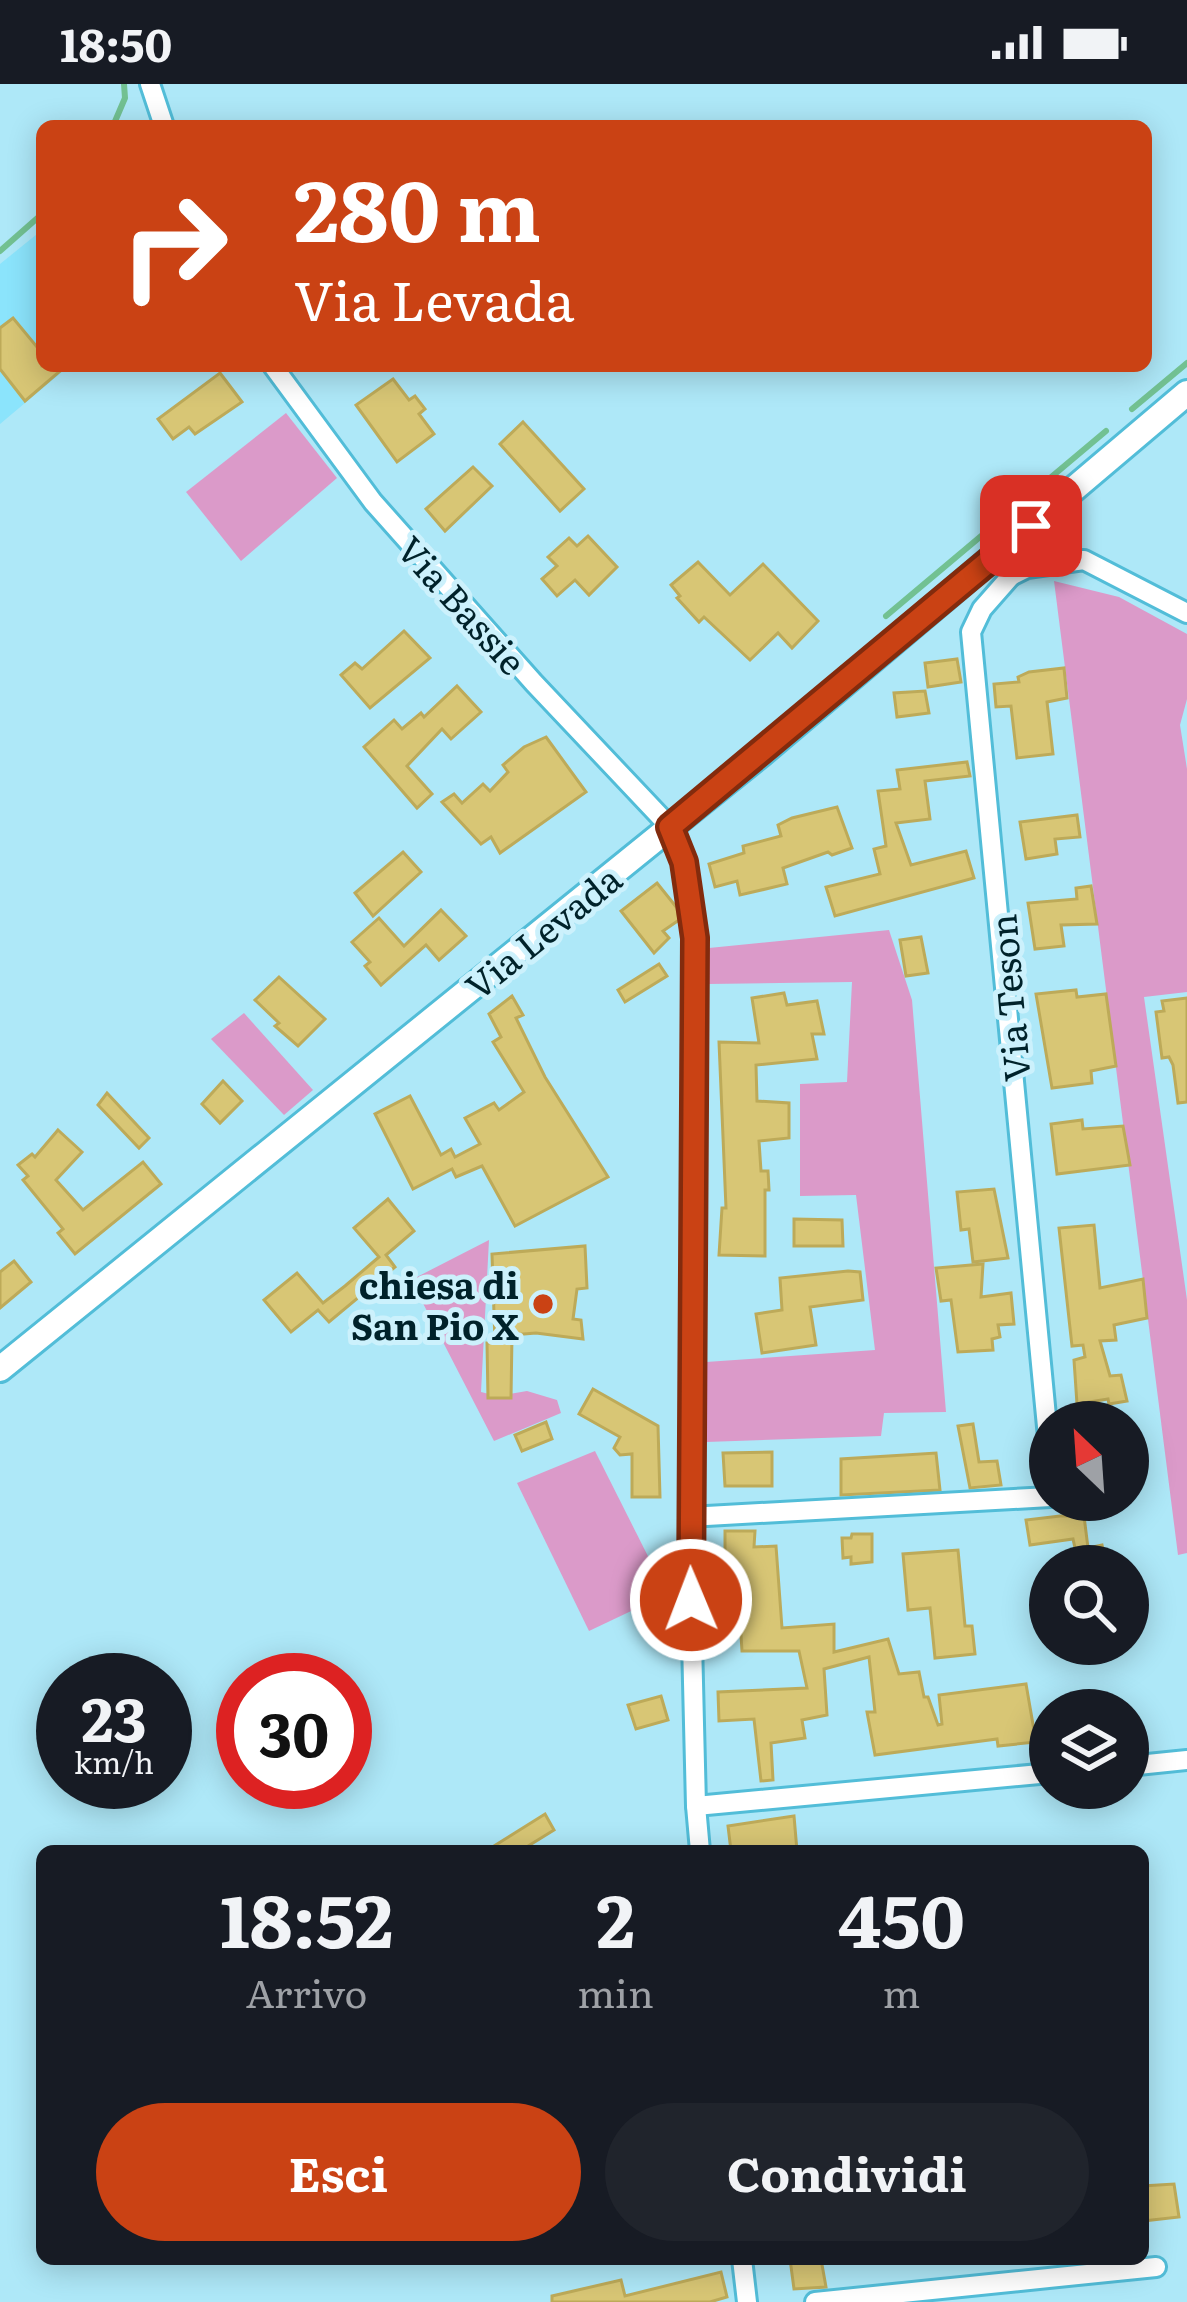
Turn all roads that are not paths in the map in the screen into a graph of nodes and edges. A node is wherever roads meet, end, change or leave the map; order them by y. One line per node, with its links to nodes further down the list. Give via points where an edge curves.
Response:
1 (150, 84): 2 (street)
2 (162, 120)
3 (277, 372): 7 (street, Via Bassie, via 373,502)
4 (1187, 393): 5 (main road, Via Levada)
5 (1004, 566): 6 (street, via 1084,560); 7 (main road, Via Levada); 9 (street, Via Teson, via 971,632)
6 (1187, 613)
7 (670, 827): 8 (main road, Via Levada); 11 (street, via 695,938)
8 (0, 1369)
9 (1045, 1401)
10 (1029, 1498): 11 (street)
11 (689, 1517): 15 (street)
12 (1187, 1760): 13 (street)
13 (1149, 1764)
14 (1029, 1775): 15 (street)
15 (696, 1806): 16 (street)
16 (699, 1845)
17 (743, 2265): 19 (street)
18 (1156, 2267): 20 (street)
19 (747, 2302)
20 (815, 2302)

